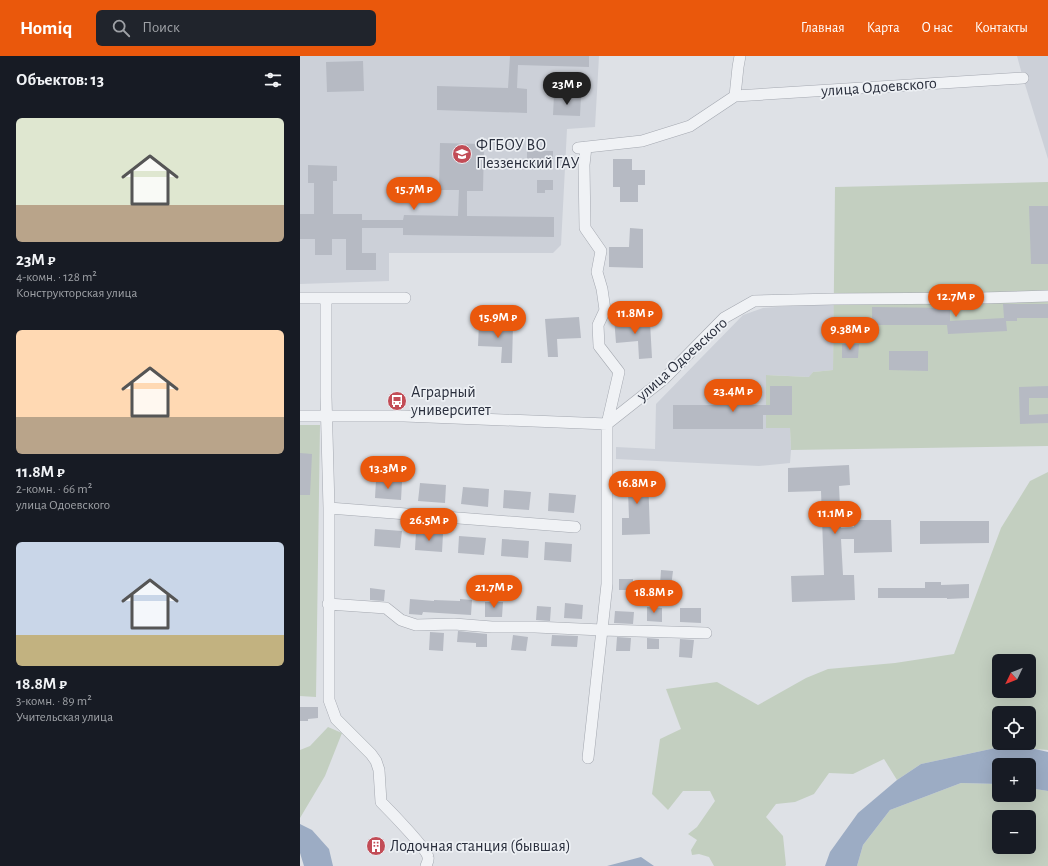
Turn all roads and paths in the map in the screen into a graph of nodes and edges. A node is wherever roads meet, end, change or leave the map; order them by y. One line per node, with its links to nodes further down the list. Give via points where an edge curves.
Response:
1 (740, 56): 3 (street)
2 (1023, 78): 3 (street, улица Одоевского)
3 (735, 96): 10 (street, via 690,126 642,141 582,148 585,228 601,251 597,272 605,310 598,325 599,346 619,372)
4 (1048, 296): 10 (street, улица Одоевского, via 754,301 724,318 664,379)
5 (300, 298): 6 (street)
6 (326, 298): 7 (street); 9 (street)
7 (405, 298)
8 (300, 416): 9 (street)
9 (327, 416): 10 (street, via 404,416); 11 (street)
10 (607, 424): 14 (street, via 607,584)
11 (329, 508): 12 (street); 13 (street)
12 (575, 527)
13 (328, 604): 14 (street, via 386,608 401,620 416,624); 17 (street, via 329,700 336,719 376,761 381,802 427,853 429,858)
14 (602, 630): 15 (street); 16 (street)
15 (706, 633)
16 (588, 758)
17 (426, 866)

